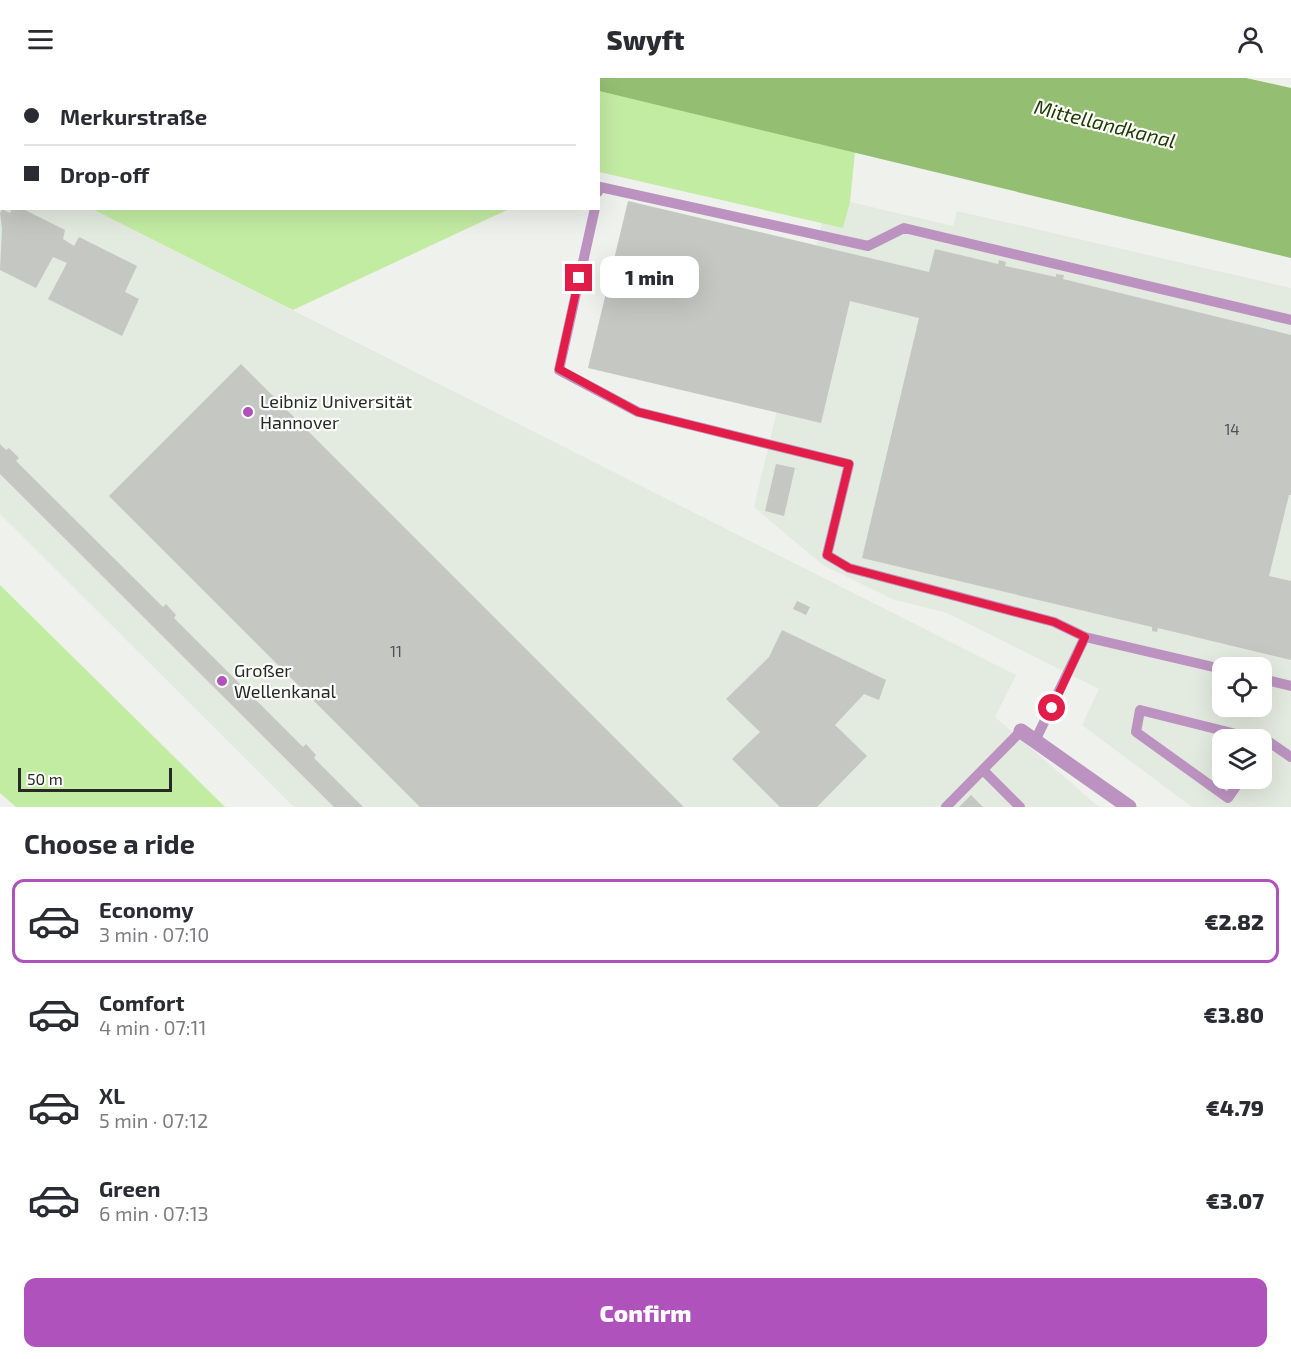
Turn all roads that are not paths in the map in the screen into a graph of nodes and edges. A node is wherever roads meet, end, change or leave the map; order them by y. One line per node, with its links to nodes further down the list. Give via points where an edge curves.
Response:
1 (600, 187): 3 (lane, via 868,246 904,228)
2 (595, 210): 4 (lane, via 559,369 638,412 849,464 827,555 849,568 1054,622)
3 (1291, 320)
4 (1085, 637): 5 (lane); 10 (lane)
5 (1212, 667)
6 (1272, 681): 7 (lane)
7 (1291, 686)
8 (1219, 729): 14 (lane, via 1140,710 1136,732)
9 (1021, 731): 10 (street); 13 (lane)
10 (1035, 741): 19 (street)
11 (1272, 745): 12 (lane)
12 (1291, 757)
13 (983, 770): 17 (lane); 18 (lane)
14 (1212, 787)
15 (1215, 789): 16 (lane, via 1228,798)
16 (1234, 789)
17 (946, 807)
18 (1020, 807)
19 (1129, 807)

